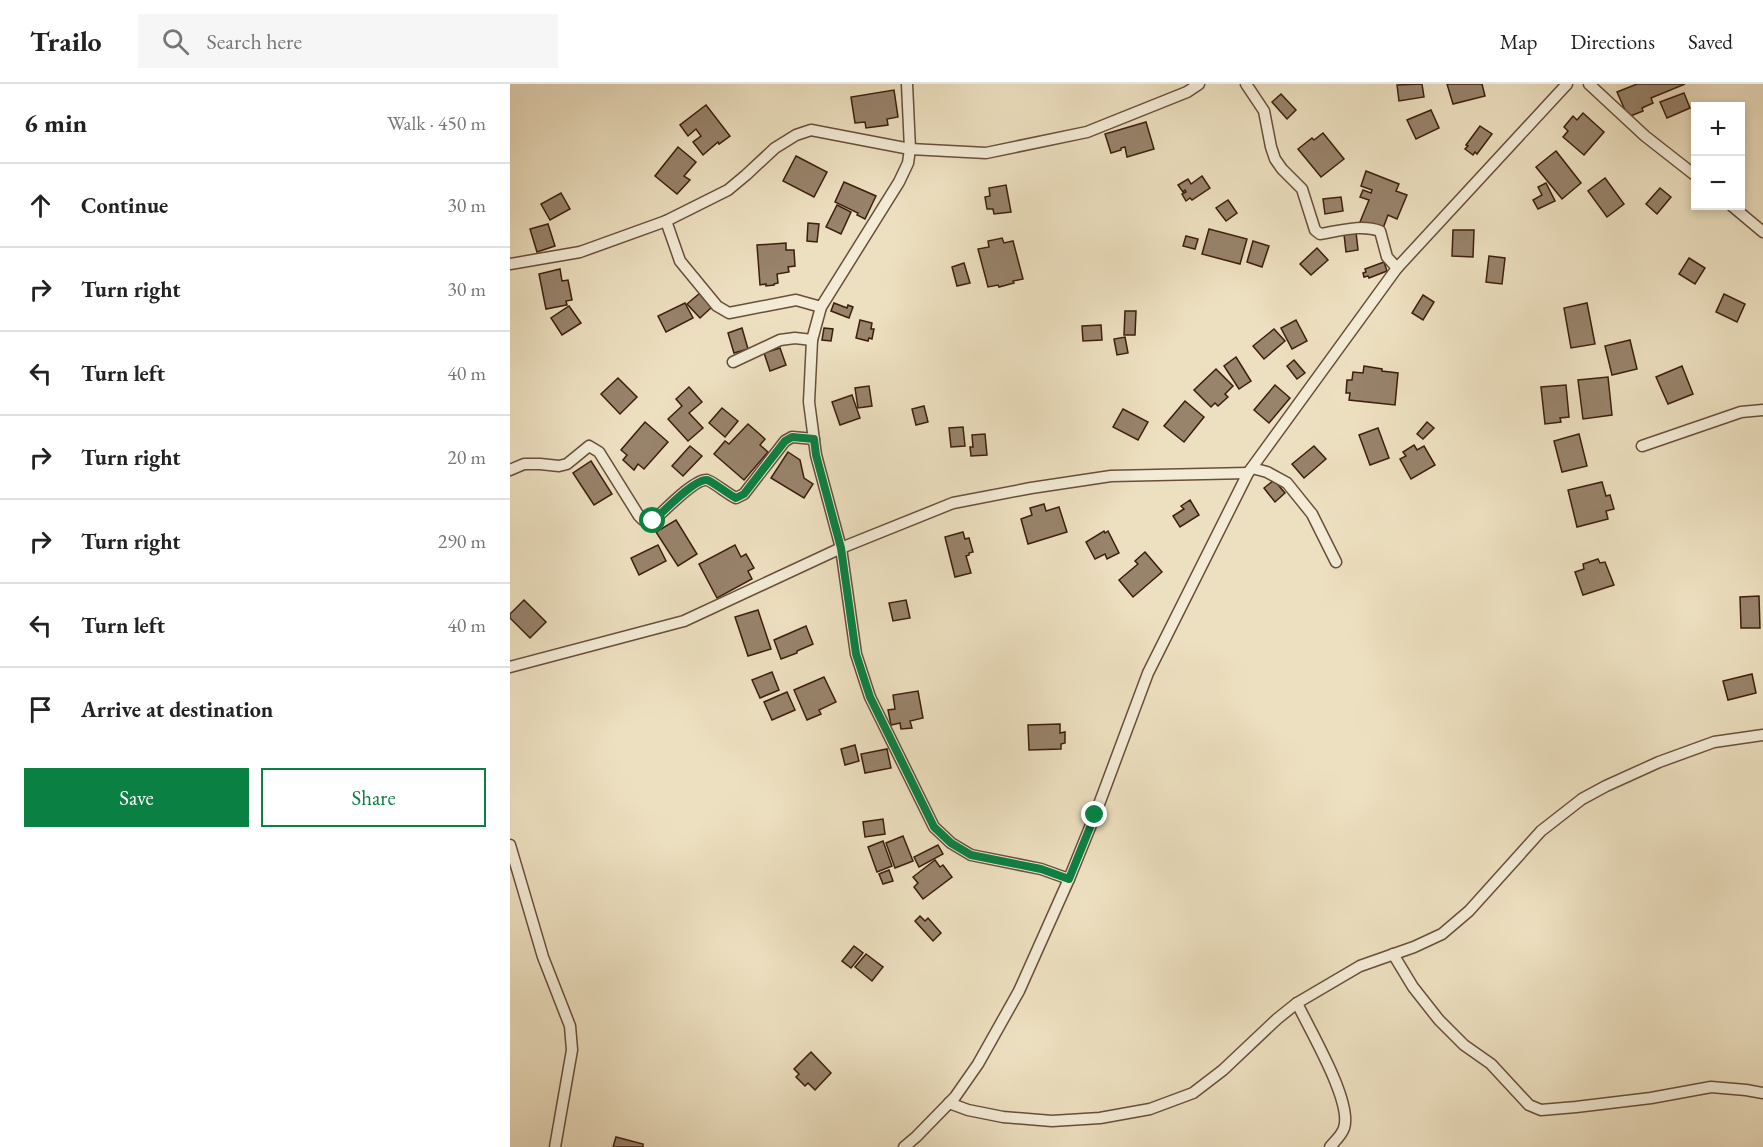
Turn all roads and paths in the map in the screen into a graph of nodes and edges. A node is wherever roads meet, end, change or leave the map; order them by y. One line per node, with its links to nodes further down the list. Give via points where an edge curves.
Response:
1 (907, 84): 6 (street)
2 (1199, 84): 6 (street, via 1087,132 986,153)
3 (1246, 84): 12 (street, via 1264,111 1275,159 1302,189 1315,230 1320,234 1353,228 1380,231 1387,256)
4 (1567, 84): 12 (street)
5 (1588, 84): 7 (street)
6 (910, 149): 9 (street, via 811,130 775,148 728,190); 13 (street, via 899,182)
7 (1691, 173)
8 (1737, 210): 10 (street)
9 (666, 221): 11 (street, via 580,252); 13 (street, via 680,261 723,311 796,300)
10 (1763, 231)
11 (510, 264)
12 (1397, 268): 20 (street)
13 (821, 307): 14 (street)
14 (812, 340): 15 (street, via 780,339); 17 (street, via 809,402)
15 (733, 362)
16 (1763, 410): 18 (street, via 1741,412)
17 (814, 439): 19 (street, via 792,437 785,441 744,494 736,498 707,480 699,481 653,521 639,516 595,448 589,446 567,464 524,464); 21 (street)
18 (1642, 446)
19 (510, 470)
20 (1250, 471): 21 (street, via 1111,476 953,502); 22 (street, via 1267,472 1287,483 1312,514); 26 (street, via 1148,673)
21 (841, 548): 23 (street, via 684,621); 26 (street, via 856,654 870,697 934,827 971,855 1041,869)
22 (1336, 562)
23 (510, 667)
24 (1763, 735): 27 (street, via 1714,742 1659,762 1582,799 1541,831 1469,911 1442,934)
25 (510, 845): 31 (street, via 543,957 570,1026 572,1050)
26 (1069, 879): 30 (street, via 1003,1021)
27 (1393, 954): 28 (street, via 1360,966); 29 (street, via 1439,1020 1491,1064 1528,1105 1541,1110 1711,1088)
28 (1297, 1003): 30 (street, via 1193,1093 1150,1109 1052,1121 1003,1117); 33 (street, via 1337,1084 1344,1110 1344,1128)
29 (1763, 1093)
30 (949, 1103): 32 (street)
31 (555, 1147)
32 (904, 1147)
33 (1330, 1147)

